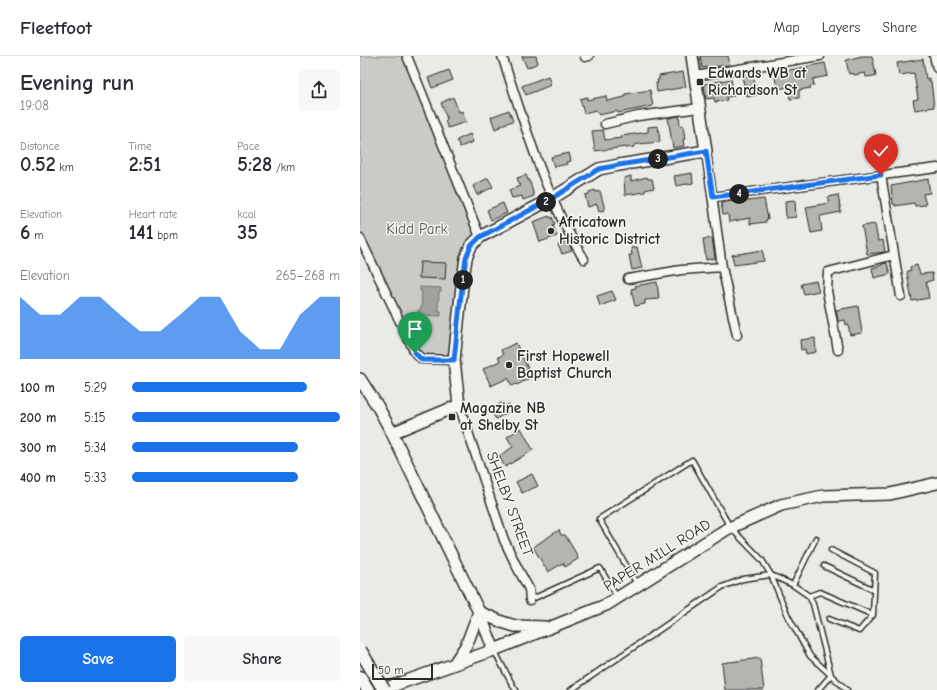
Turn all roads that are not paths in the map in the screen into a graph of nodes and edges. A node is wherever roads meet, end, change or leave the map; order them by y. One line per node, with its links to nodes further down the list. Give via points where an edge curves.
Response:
1 (407, 56): 16 (street)
2 (502, 56): 15 (street)
3 (692, 56): 8 (street)
4 (820, 56): 6 (street)
5 (934, 56): 7 (street)
6 (777, 59): 8 (street)
7 (937, 68)
8 (695, 76): 9 (street)
9 (700, 108): 10 (street, via 638,116); 11 (street)
10 (605, 124)
11 (706, 151): 14 (street); 15 (street, SHELBY STREET, via 599,169)
12 (937, 168): 13 (street)
13 (881, 175): 14 (street); 18 (street)
14 (713, 197): 20 (street)
15 (551, 199): 16 (street, SHELBY STREET); 19 (street)
16 (480, 237): 25 (street, SHELBY STREET, via 471,246 466,258)
17 (360, 238): 25 (street, via 415,353 422,360)
18 (894, 255): 22 (street); 24 (street, via 828,272 827,292)
19 (584, 259)
20 (722, 267): 21 (street); 23 (street)
21 (628, 278)
22 (901, 296)
23 (737, 335)
24 (838, 350)
25 (454, 360): 27 (street, SHELBY STREET)
26 (360, 379): 28 (street)
27 (459, 405): 28 (street); 40 (street, SHELBY STREET, via 504,540 529,589)
28 (392, 433): 41 (street)
29 (937, 483): 30 (street, PAPER MILL ROAD, via 890,494 823,496 781,505)
30 (730, 527): 34 (lane, via 762,560); 35 (street, PAPER MILL ROAD); 35 (lane, via 692,460 599,519)
31 (816, 538): 36 (lane)
32 (831, 550): 37 (lane, via 875,573)
33 (824, 566): 37 (lane)
34 (771, 575): 36 (lane); 48 (lane, via 788,616 810,656); 54 (lane, via 743,579 722,587)
35 (638, 585): 39 (street, PAPER MILL ROAD)
36 (794, 585): 38 (lane)
37 (874, 590): 42 (lane)
38 (809, 596): 42 (lane, via 820,592); 48 (lane)
39 (617, 598): 40 (lane, via 600,568); 44 (street, PAPER MILL ROAD, via 606,605)
40 (530, 600)
41 (479, 612): 44 (street, via 515,626); 46 (street); 47 (street, via 466,646)
42 (873, 615): 43 (lane, via 859,631)
43 (829, 619)
44 (550, 627): 46 (street, PAPER MILL ROAD)
45 (360, 650): 52 (main road, bridge)
46 (494, 650): 47 (street, PAPER MILL ROAD); 53 (lane)
47 (454, 664): 51 (street, PAPER MILL ROAD)
48 (831, 675): 55 (lane); 56 (lane)
49 (360, 677): 50 (main road)
50 (368, 690)
51 (381, 690)
52 (384, 690)
53 (516, 690)
54 (571, 690)
55 (818, 690)
56 (847, 690)

